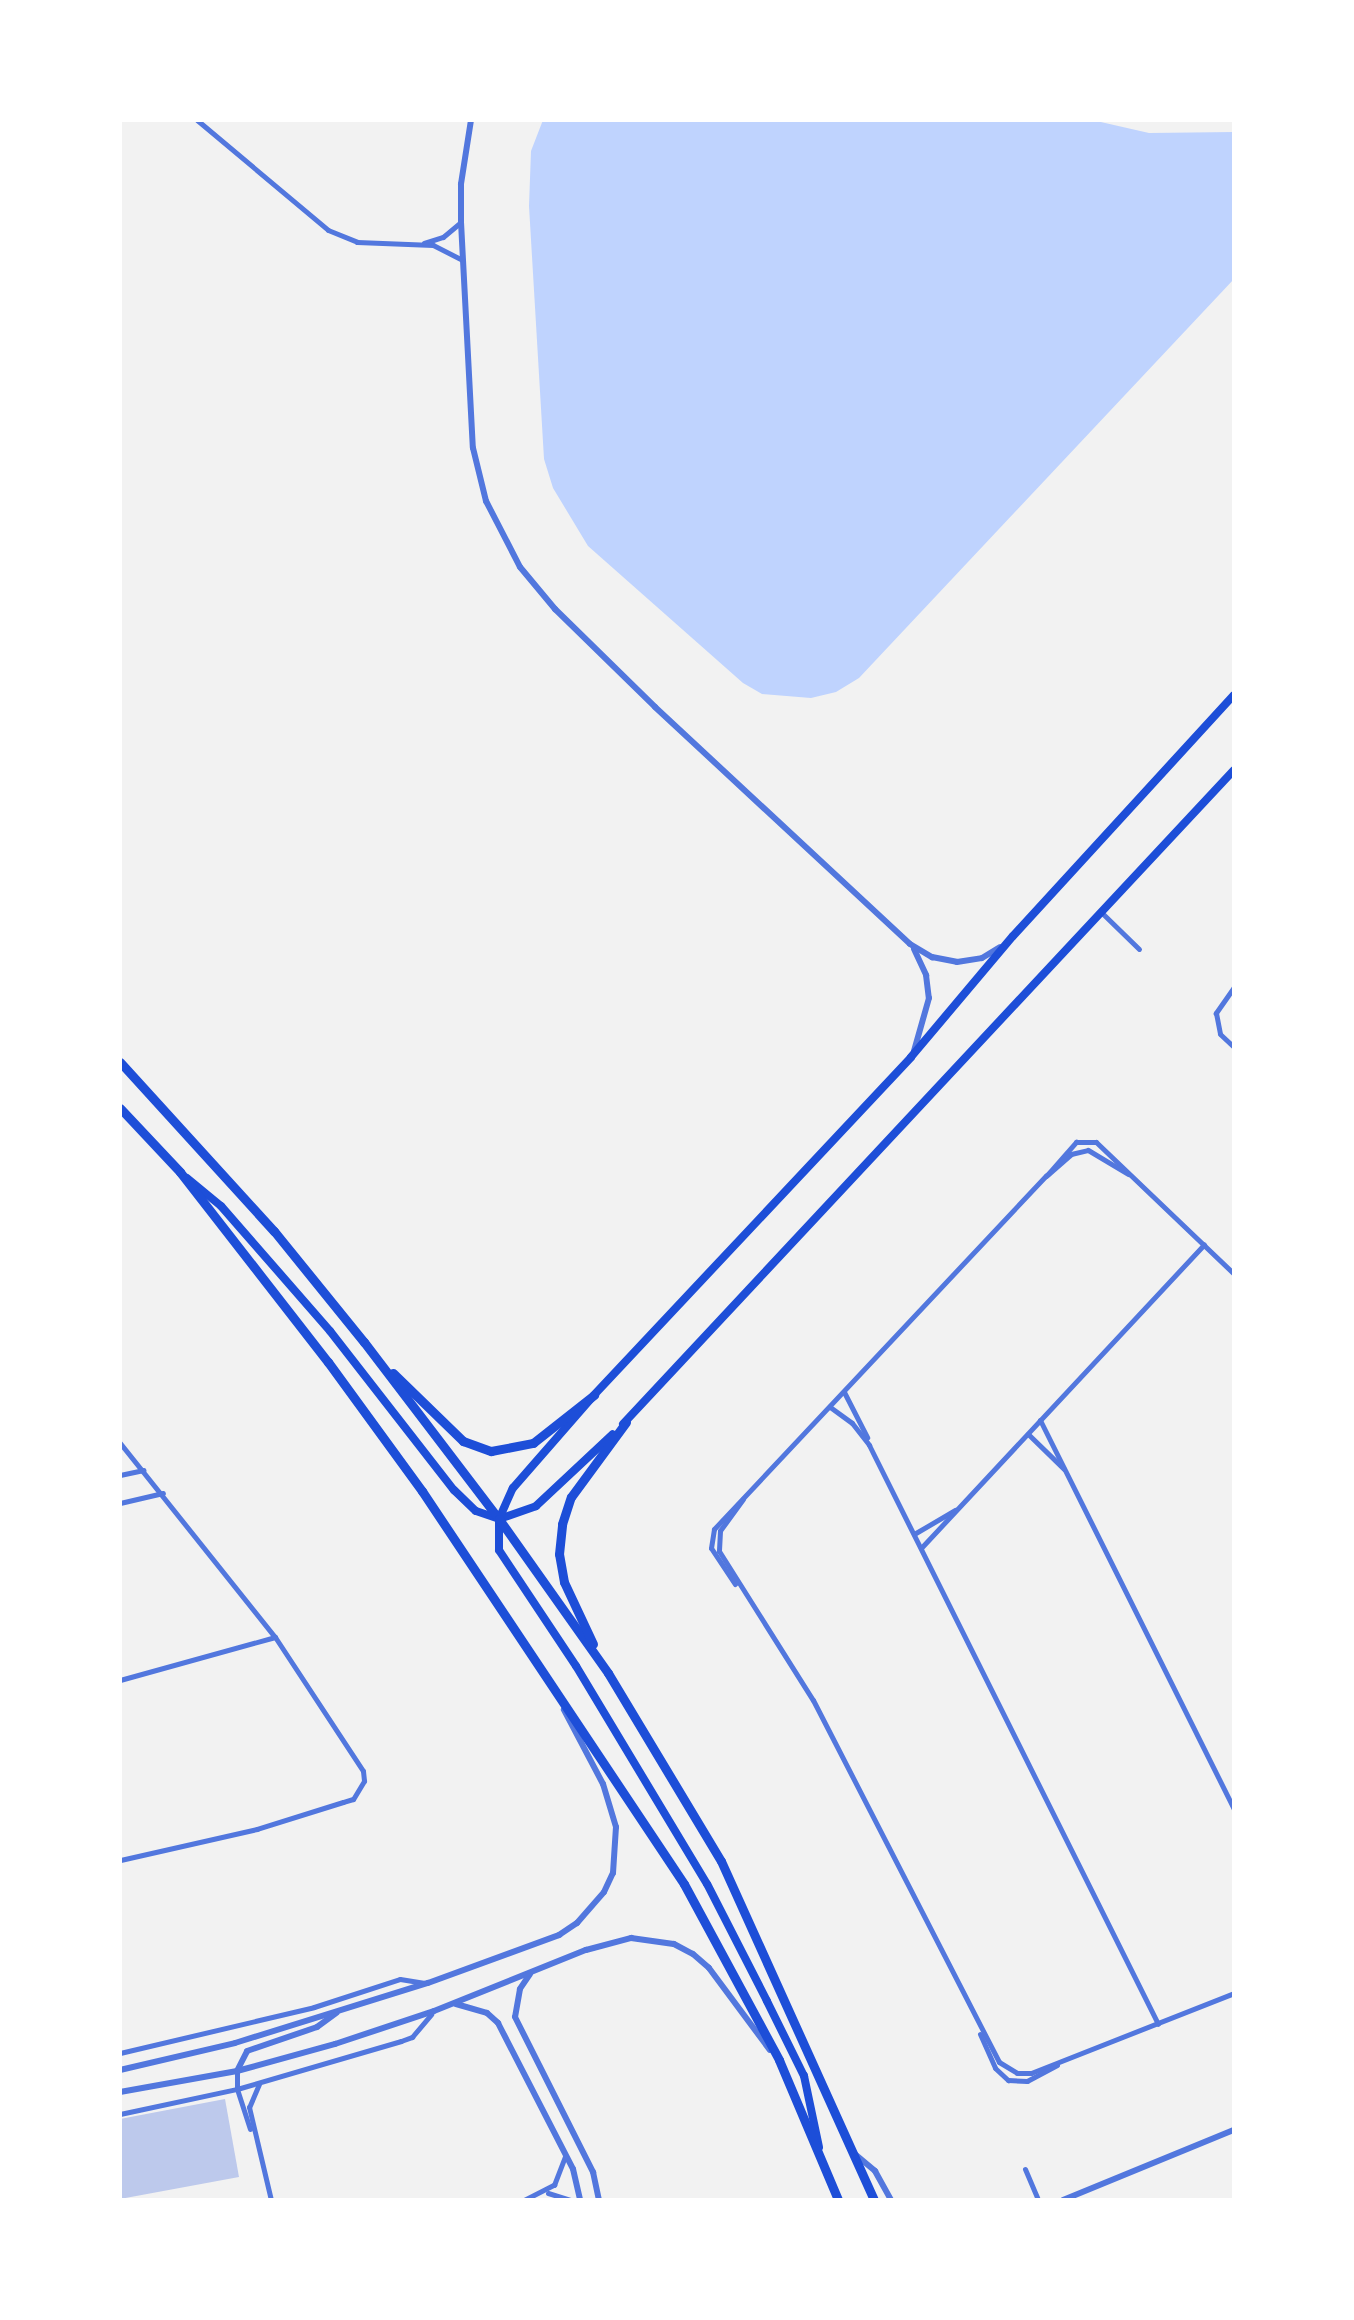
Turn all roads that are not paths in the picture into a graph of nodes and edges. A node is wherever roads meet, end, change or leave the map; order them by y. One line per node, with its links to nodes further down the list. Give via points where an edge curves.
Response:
1 (197, 120): 4 (street, via 328,230 357,242)
2 (472, 120): 3 (street)
3 (461, 222): 4 (street); 5 (street)
4 (421, 243): 5 (street)
5 (463, 261): 10 (street, via 473,448 486,501 520,567 655,707)
6 (1234, 695): 9 (main road)
7 (1234, 770): 8 (main road)
8 (1102, 912): 11 (street); 25 (main road)
9 (1012, 936): 10 (street, via 970,961 944,960); 14 (main road)
10 (910, 944): 14 (street, via 929,998)
11 (1139, 949)
12 (1234, 987): 13 (street, via 1216,1013 1220,1034)
13 (1234, 1047)
14 (911, 1057): 22 (main road)
15 (120, 1062): 20 (main road, via 274,1231)
16 (120, 1108): 17 (main road)
17 (180, 1172): 35 (main road, via 221,1206 317,1316 454,1490 476,1512); 41 (main road, via 364,1410)
18 (1204, 1245): 19 (street); 21 (street, via 1099,1153 1071,1154); 24 (street)
19 (1234, 1274)
20 (364, 1342): 22 (main road, via 444,1426 476,1448 534,1443); 35 (main road)
21 (844, 1392): 23 (street); 28 (street)
22 (594, 1395): 35 (main road, via 513,1488)
23 (830, 1407): 28 (street); 50 (street, via 710,1538 713,1554 813,1700 995,2068 1008,2080 1027,2081)
24 (1040, 1420): 26 (street); 31 (street)
25 (626, 1422): 35 (main road, via 548,1497); 39 (main road, via 571,1497 559,1554 564,1582)
26 (1028, 1434): 31 (street); 34 (street)
27 (120, 1443): 29 (street)
28 (869, 1445): 36 (street)
29 (143, 1470): 30 (street); 32 (street)
30 (120, 1476)
31 (1069, 1476): 42 (street)
32 (163, 1493): 33 (street); 38 (street)
33 (120, 1503)
34 (962, 1505): 36 (street); 37 (street)
35 (499, 1519): 39 (main road); 63 (main road, via 499,1550 707,1884 768,2000 804,2076)
36 (914, 1534): 37 (street)
37 (921, 1548): 50 (street)
38 (275, 1637): 40 (street); 43 (street, via 363,1771 361,1791 256,1829)
39 (608, 1673): 65 (main road, via 720,1861)
40 (120, 1680)
41 (559, 1695): 45 (street, via 612,1805 617,1850 604,1892 559,1935); 52 (main road, via 684,1884)
42 (1234, 1808)
43 (120, 1860)
44 (530, 1974): 47 (street); 52 (street, via 610,1942 674,1944 709,1968); 58 (street, via 515,2016)
45 (428, 1983): 49 (street); 51 (street, via 400,1979 314,2008)
46 (1234, 1993): 50 (street)
47 (454, 2003): 48 (street); 59 (street, via 498,2023)
48 (434, 2011): 54 (street); 55 (street, via 412,2037)
49 (337, 2012): 53 (street); 54 (street, via 317,2028 247,2051)
50 (1158, 2024)
51 (120, 2053)
52 (779, 2060): 63 (main road)
53 (120, 2070)
54 (237, 2071): 56 (street); 57 (street)
55 (262, 2082): 56 (street); 62 (street, via 249,2101)
56 (238, 2089): 60 (street); 62 (street)
57 (120, 2095)
58 (557, 2102): 59 (street, via 545,2099); 72 (street, via 593,2172)
59 (541, 2107): 64 (street)
60 (120, 2114)
61 (1234, 2130): 77 (street)
62 (252, 2132): 68 (street)
63 (818, 2147): 73 (main road)
64 (565, 2153): 67 (street, via 560,2176); 71 (street)
65 (856, 2155): 74 (main road); 75 (street, via 871,2166)
66 (1025, 2168): 76 (street)
67 (545, 2193): 69 (street); 70 (street)
68 (270, 2200)
69 (524, 2200)
70 (571, 2200)
71 (580, 2200)
72 (599, 2200)
73 (838, 2200)
74 (874, 2200)
75 (891, 2200)
76 (1038, 2200)
77 (1063, 2200)

